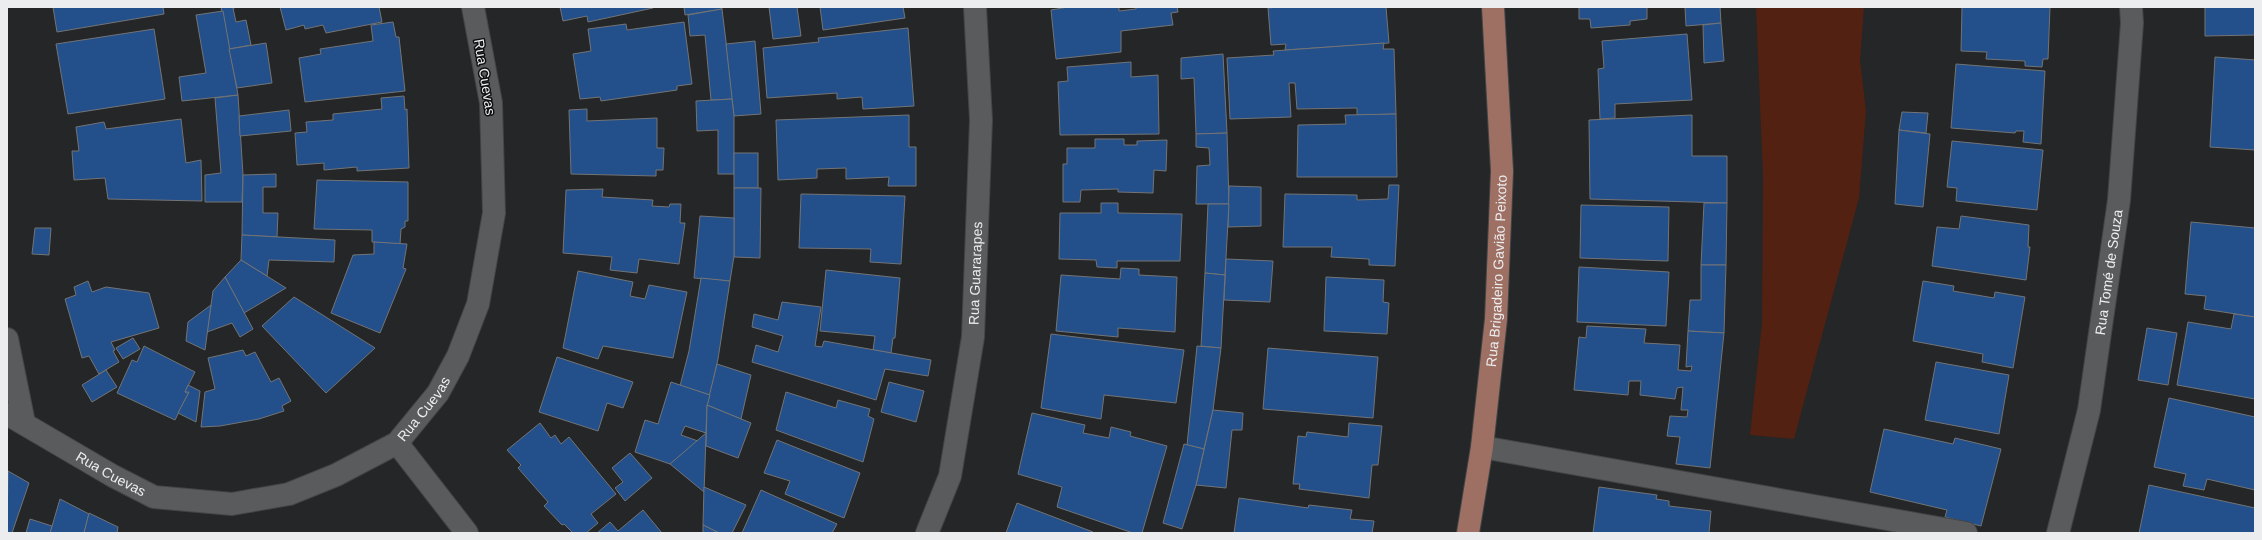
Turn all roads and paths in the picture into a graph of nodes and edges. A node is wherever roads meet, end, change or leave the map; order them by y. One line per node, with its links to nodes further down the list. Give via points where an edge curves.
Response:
1 (473, 7): 7 (street, Rua Cuevas, via 491,103 494,213 478,304 458,356 438,393)
2 (975, 7): 10 (street, Rua Guararapes, via 981,120 973,337 950,476)
3 (1493, 7): 8 (main road, Rua Brigadeiro Gavião Peixoto, via 1502,171 1496,319)
4 (2131, 7): 13 (street, Rua Tomé de Souza, via 2119,200 2089,410)
5 (7, 339): 6 (street)
6 (15, 419): 7 (street, Rua Cuevas, via 154,497 232,504 289,494 336,475)
7 (397, 443): 9 (street)
8 (1482, 447): 11 (main road, Rua Brigadeiro Gavião Peixoto); 12 (street)
9 (467, 533)
10 (927, 533)
11 (1468, 533)
12 (1966, 533)
13 (2058, 533)

